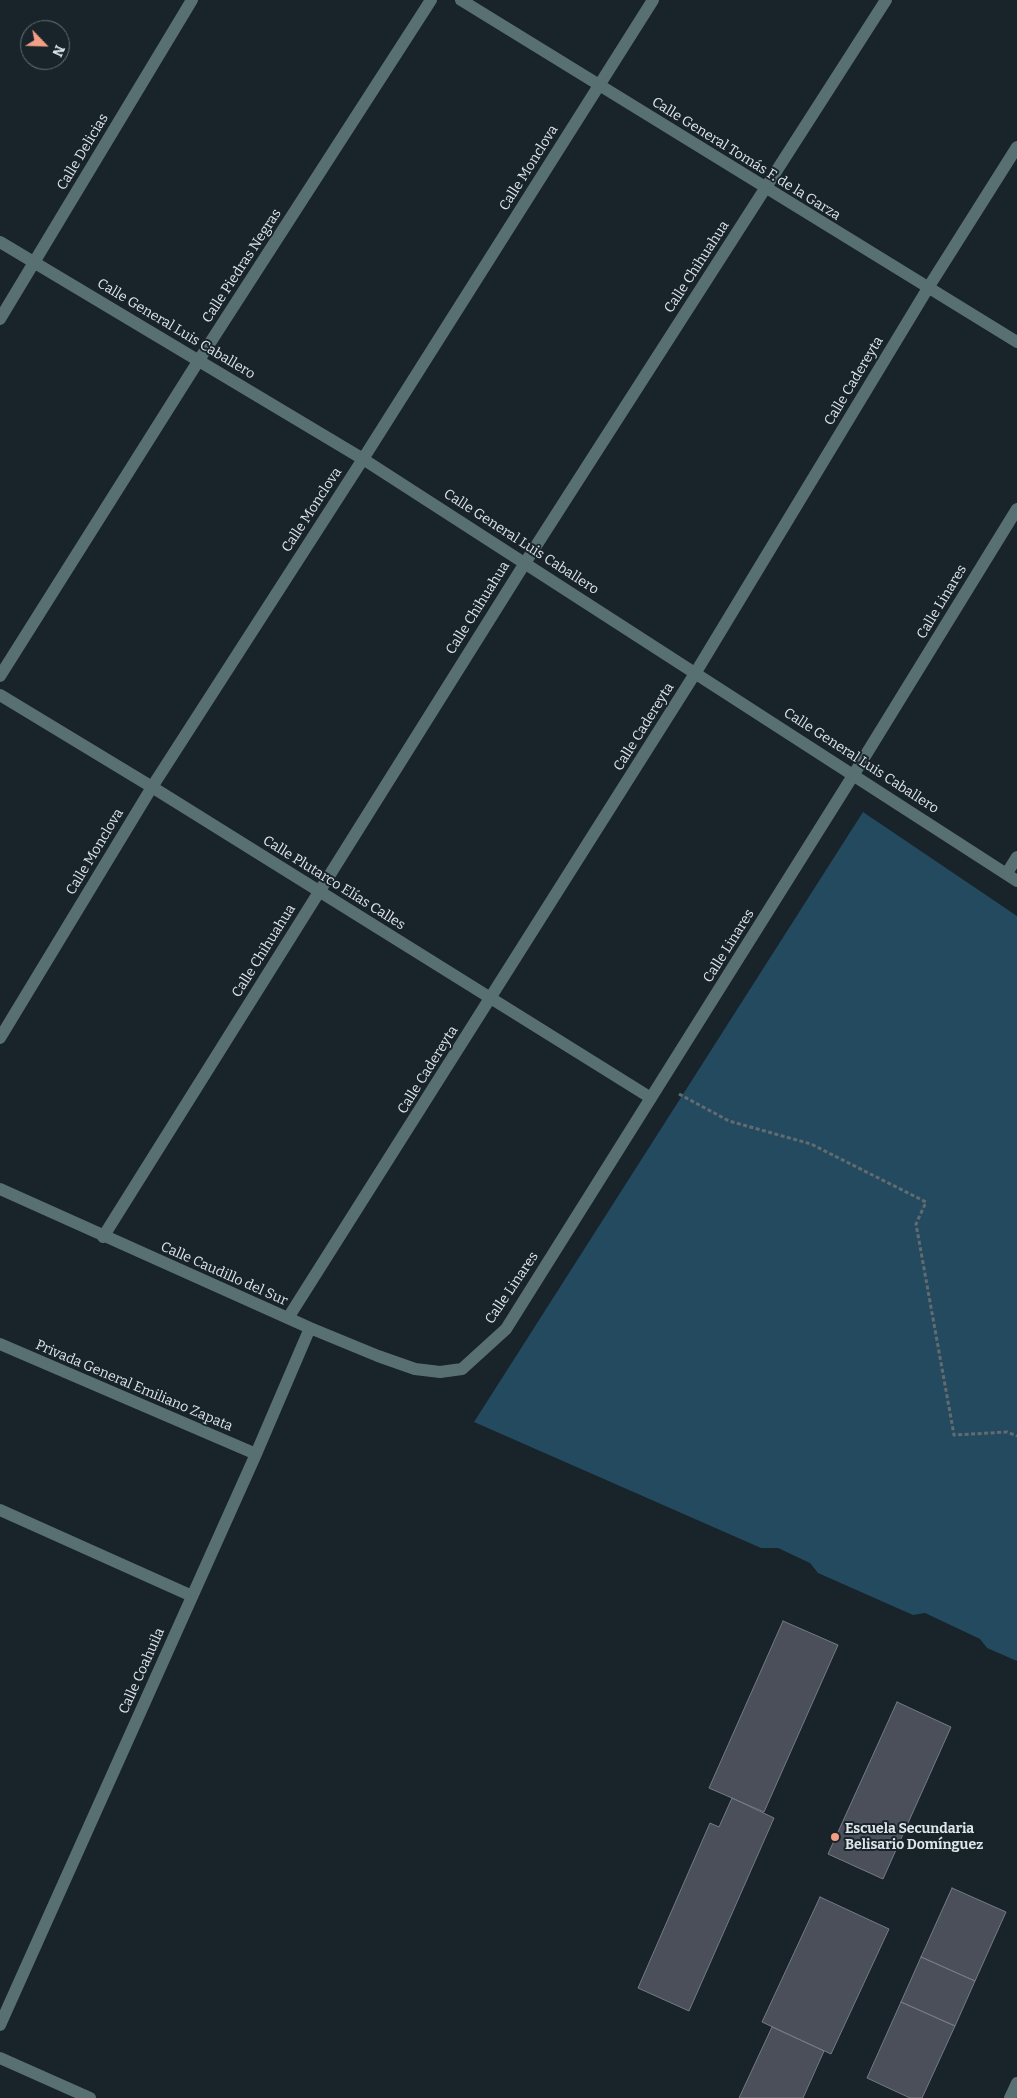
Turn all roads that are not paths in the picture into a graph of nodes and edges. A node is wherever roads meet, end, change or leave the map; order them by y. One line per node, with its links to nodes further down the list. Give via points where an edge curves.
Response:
1 (192, 0): 10 (street, Calle Delicias)
2 (431, 0): 14 (street, Calle Piedras Negras)
3 (461, 0): 6 (street, Calle General Tomás F. de la Garza)
4 (653, 0): 6 (street, Calle Monclova)
5 (886, 0): 8 (street, Calle Chihuahua)
6 (598, 85): 8 (street, Calle General Tomás F. de la Garza); 15 (street, Calle Monclova)
7 (1017, 147): 11 (street, Calle Cadereyta)
8 (766, 188): 11 (street, Calle General Tomás F. de la Garza); 17 (street, Calle Chihuahua)
9 (0, 242): 10 (street, Calle General Luis Caballero)
10 (34, 262): 12 (street, Calle Delicias); 14 (street, Calle General Luis Caballero)
11 (928, 288): 13 (street, Calle General Tomás F. de la Garza); 18 (street, Calle Cadereyta)
12 (0, 319)
13 (1017, 342)
14 (199, 360): 15 (street, Calle General Luis Caballero); 19 (street, Calle Piedras Negras)
15 (363, 459): 17 (street, Calle General Luis Caballero); 22 (street, Calle Monclova)
16 (1017, 509): 21 (street, Calle Linares)
17 (524, 562): 18 (street, Calle General Luis Caballero); 25 (street, Calle Chihuahua)
18 (696, 672): 21 (street, Calle General Luis Caballero); 26 (street, Calle Cadereyta)
19 (0, 676)
20 (0, 695): 22 (street, Calle Plutarco Elías Calles)
21 (854, 774): 24 (street, Calle General Luis Caballero); 28 (street, Calle Linares)
22 (152, 787): 25 (street, Calle Plutarco Elías Calles); 27 (street, Calle Monclova)
23 (1017, 858): 24 (street)
24 (1012, 877)
25 (319, 892): 26 (street, Calle Plutarco Elías Calles); 30 (street, Calle Chihuahua)
26 (491, 998): 28 (street, Calle Plutarco Elías Calles); 31 (street, Calle Cadereyta)
27 (0, 1038)
28 (651, 1098): 34 (street, Calle Linares, via 506,1329 462,1368)
29 (0, 1189): 30 (street, Calle Caudillo del Sur)
30 (103, 1237): 31 (street, Calle Caudillo del Sur)
31 (288, 1318): 32 (street, Calle Caudillo del Sur)
32 (310, 1328): 34 (street, Calle Caudillo del Sur, via 415,1369); 35 (street, Calle Coahuila)
33 (0, 1344): 35 (street, Privada General Emiliano Zapata)
34 (440, 1372)
35 (256, 1454): 37 (street, Calle Coahuila)
36 (0, 1510): 37 (street)
37 (192, 1596): 38 (street, Calle Coahuila)
38 (0, 2025)
39 (0, 2058): 41 (street)
40 (1017, 2082): 42 (street)
41 (90, 2098)
42 (1010, 2098)

